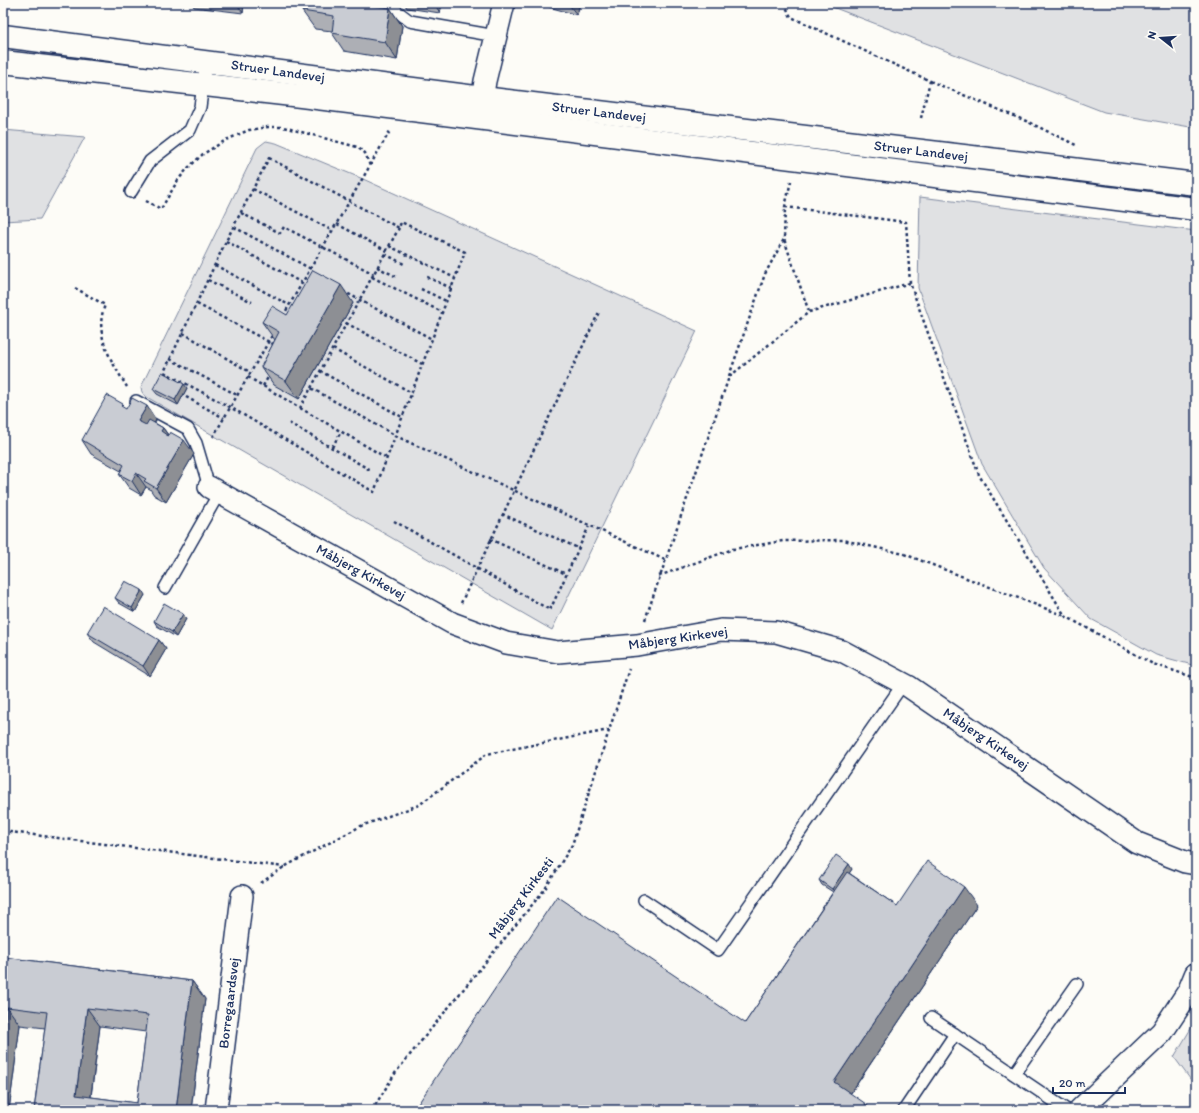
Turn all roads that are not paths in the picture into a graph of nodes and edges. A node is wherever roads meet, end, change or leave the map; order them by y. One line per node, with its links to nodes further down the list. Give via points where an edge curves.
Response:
1 (386, 3): 4 (lane, via 410,21)
2 (504, 3): 4 (street)
3 (3, 36): 6 (main road, Struer Landevej)
4 (496, 36): 8 (street)
5 (3, 62): 7 (main road, Struer Landevej)
6 (206, 62): 7 (lane); 8 (main road, Struer Landevej)
7 (204, 85): 8 (main road, Struer Landevej, via 398,108); 10 (lane, via 200,107 190,130 150,161)
8 (481, 108): 9 (main road, Struer Landevej); 11 (main road, Struer Landevej, via 796,159)
9 (1196, 184)
10 (131, 192)
11 (1196, 209)
12 (134, 400): 13 (lane, via 188,429 196,442)
13 (214, 490): 14 (lane); 15 (street, Måbjerg Kirkevej, via 452,623 506,644 558,652 637,645 721,630 776,632 842,651)
14 (165, 588)
15 (903, 684): 16 (street, Måbjerg Kirkevej, via 1137,843); 18 (lane, via 718,950)
16 (1196, 864)
17 (242, 896): 24 (street, Borregaardsvej)
18 (644, 900)
19 (1196, 974): 27 (main road, via 1189,991 1162,1032)
20 (1077, 984): 23 (lane)
21 (931, 1018): 22 (lane)
22 (955, 1034): 23 (lane); 25 (lane)
23 (1014, 1074): 26 (lane)
24 (216, 1110)
25 (904, 1110)
26 (1067, 1110)
27 (1080, 1110)

